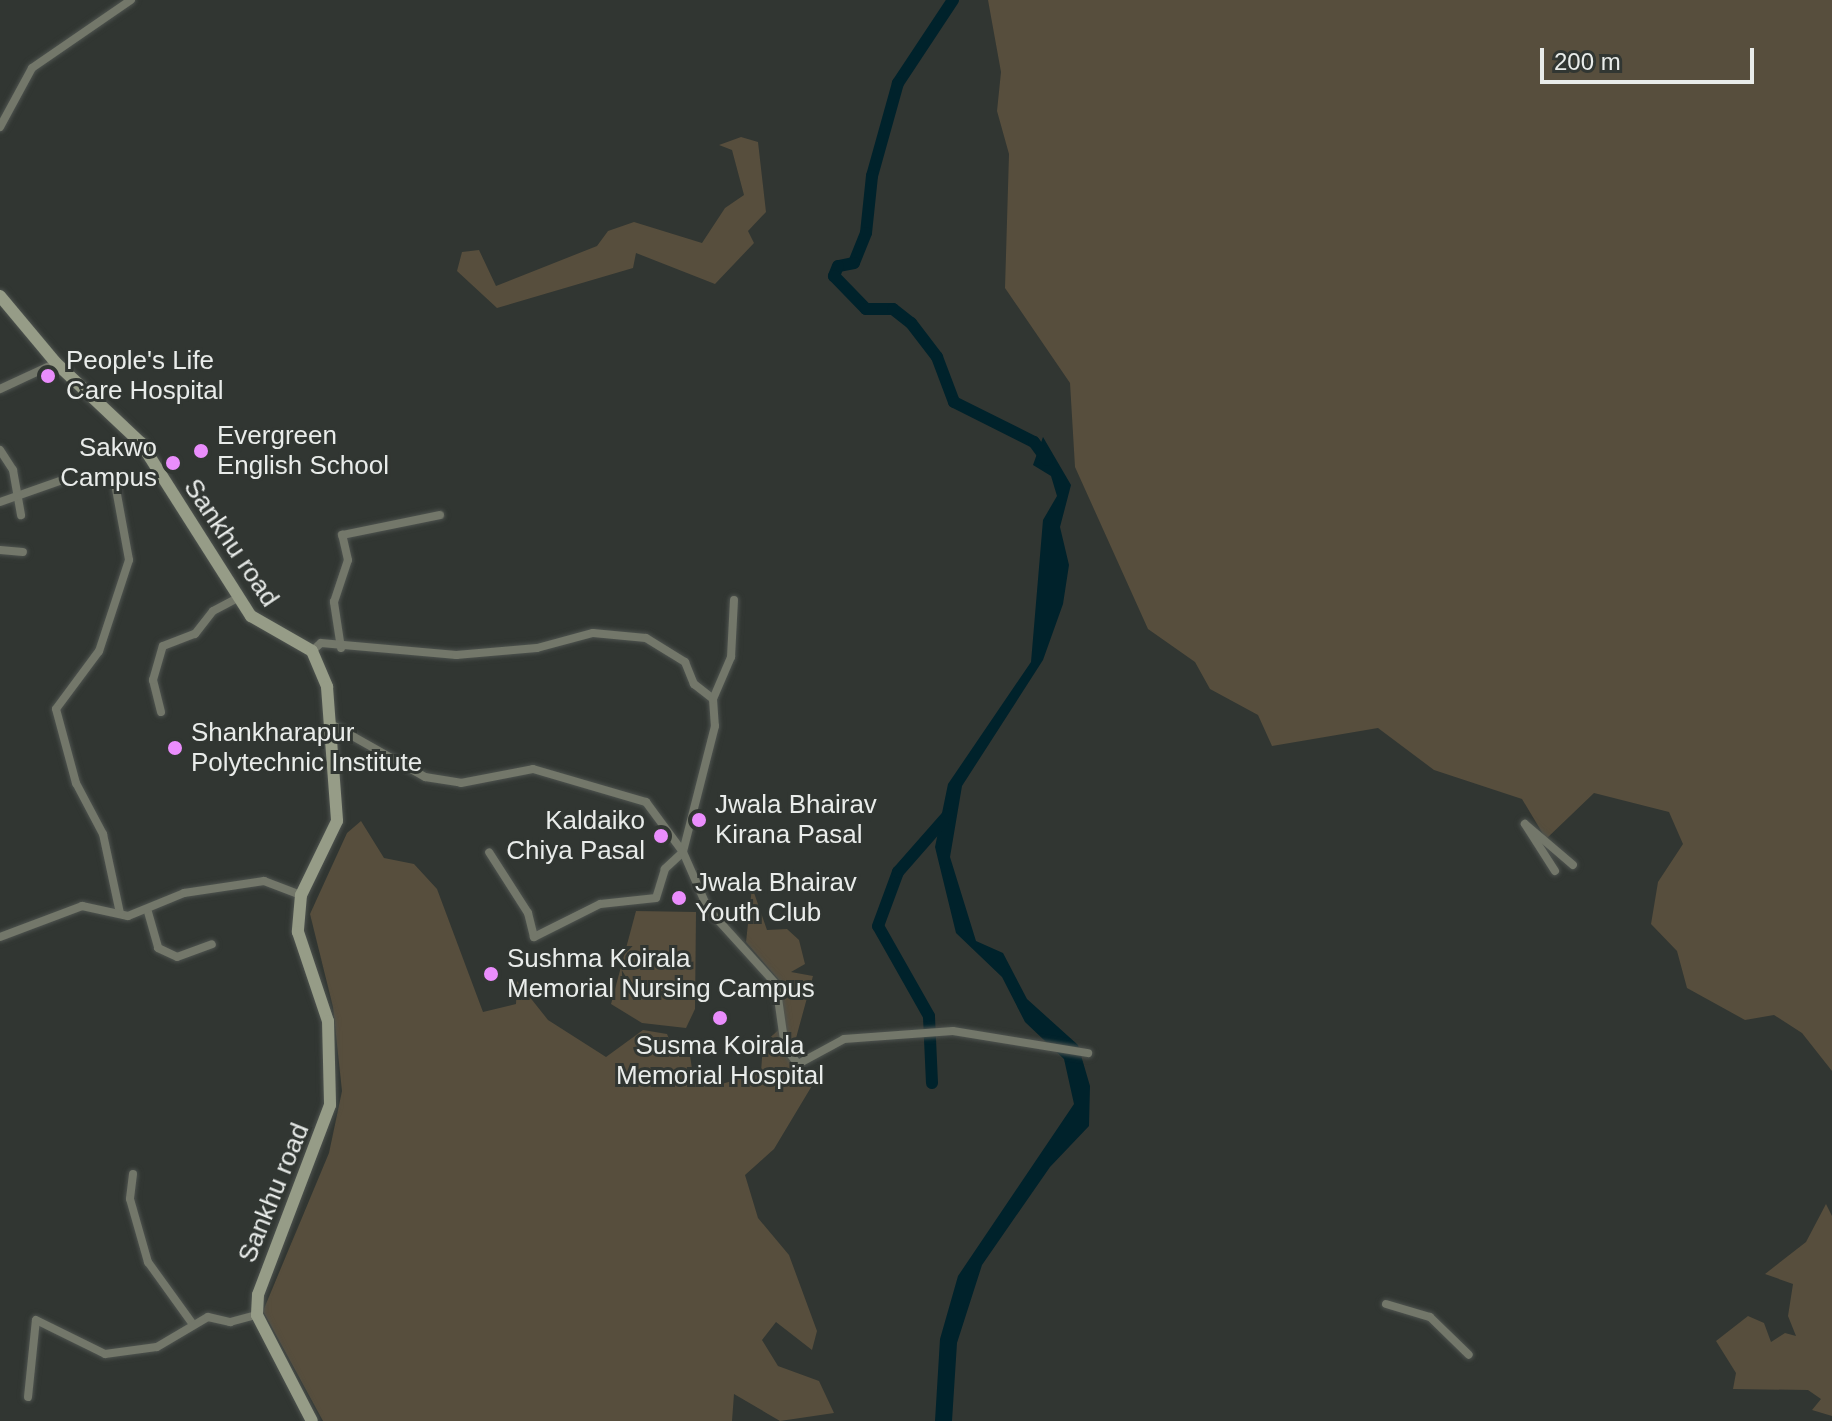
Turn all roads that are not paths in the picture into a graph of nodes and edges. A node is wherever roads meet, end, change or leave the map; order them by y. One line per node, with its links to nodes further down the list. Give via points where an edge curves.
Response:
1 (131, 0): 2 (street, via 32,68)
2 (0, 127)
3 (0, 296): 4 (main road, Sankhu road)
4 (56, 363): 5 (street); 15 (main road, Sankhu road, via 141,443)
5 (0, 389)
6 (0, 450): 9 (street, via 13,470)
7 (60, 481): 9 (street)
8 (116, 489): 28 (street, via 129,560 99,651 56,709 76,783 103,834)
9 (17, 497): 10 (street); 11 (street)
10 (0, 502)
11 (21, 515)
12 (440, 515): 17 (street, via 342,535 348,560 334,602)
13 (0, 550): 14 (street)
14 (23, 552)
15 (239, 597): 18 (main road, Sankhu road, via 263,629); 20 (street, via 213,611 195,634 163,646 153,680)
16 (734, 600): 19 (street, via 731,657)
17 (341, 648): 18 (street, via 321,643); 19 (street, via 456,655 537,648 593,633 646,638 685,662 694,684)
18 (312, 651): 21 (main road, Sankhu road, via 327,687)
19 (713, 699): 23 (street, via 713,741)
20 (161, 712)
21 (331, 724): 23 (street, via 425,777 461,783 533,769 640,799); 26 (main road, Sankhu road, via 337,821)
22 (489, 852): 23 (street, via 528,913 534,937 600,904 656,898 665,869)
23 (683, 852): 31 (street, via 708,909 776,984 781,1035 795,1062 844,1039 941,1031)
24 (1573, 865): 25 (street, via 1525,824)
25 (1555, 871)
26 (301, 895): 27 (street, via 264,881 184,893); 34 (main road, Sankhu road, via 298,932 328,1021 330,1105 258,1295)
27 (148, 912): 28 (street); 30 (street, via 158,948 177,957)
28 (120, 913): 29 (street, via 82,906)
29 (0, 937)
30 (212, 944)
31 (1088, 1053)
32 (133, 1174): 35 (street, via 130,1199 148,1262)
33 (1386, 1304): 36 (street, via 1430,1317)
34 (257, 1315): 35 (street); 38 (main road)
35 (192, 1323): 37 (street, via 157,1347 105,1354 36,1320)
36 (1469, 1355)
37 (28, 1397)
38 (312, 1421)

